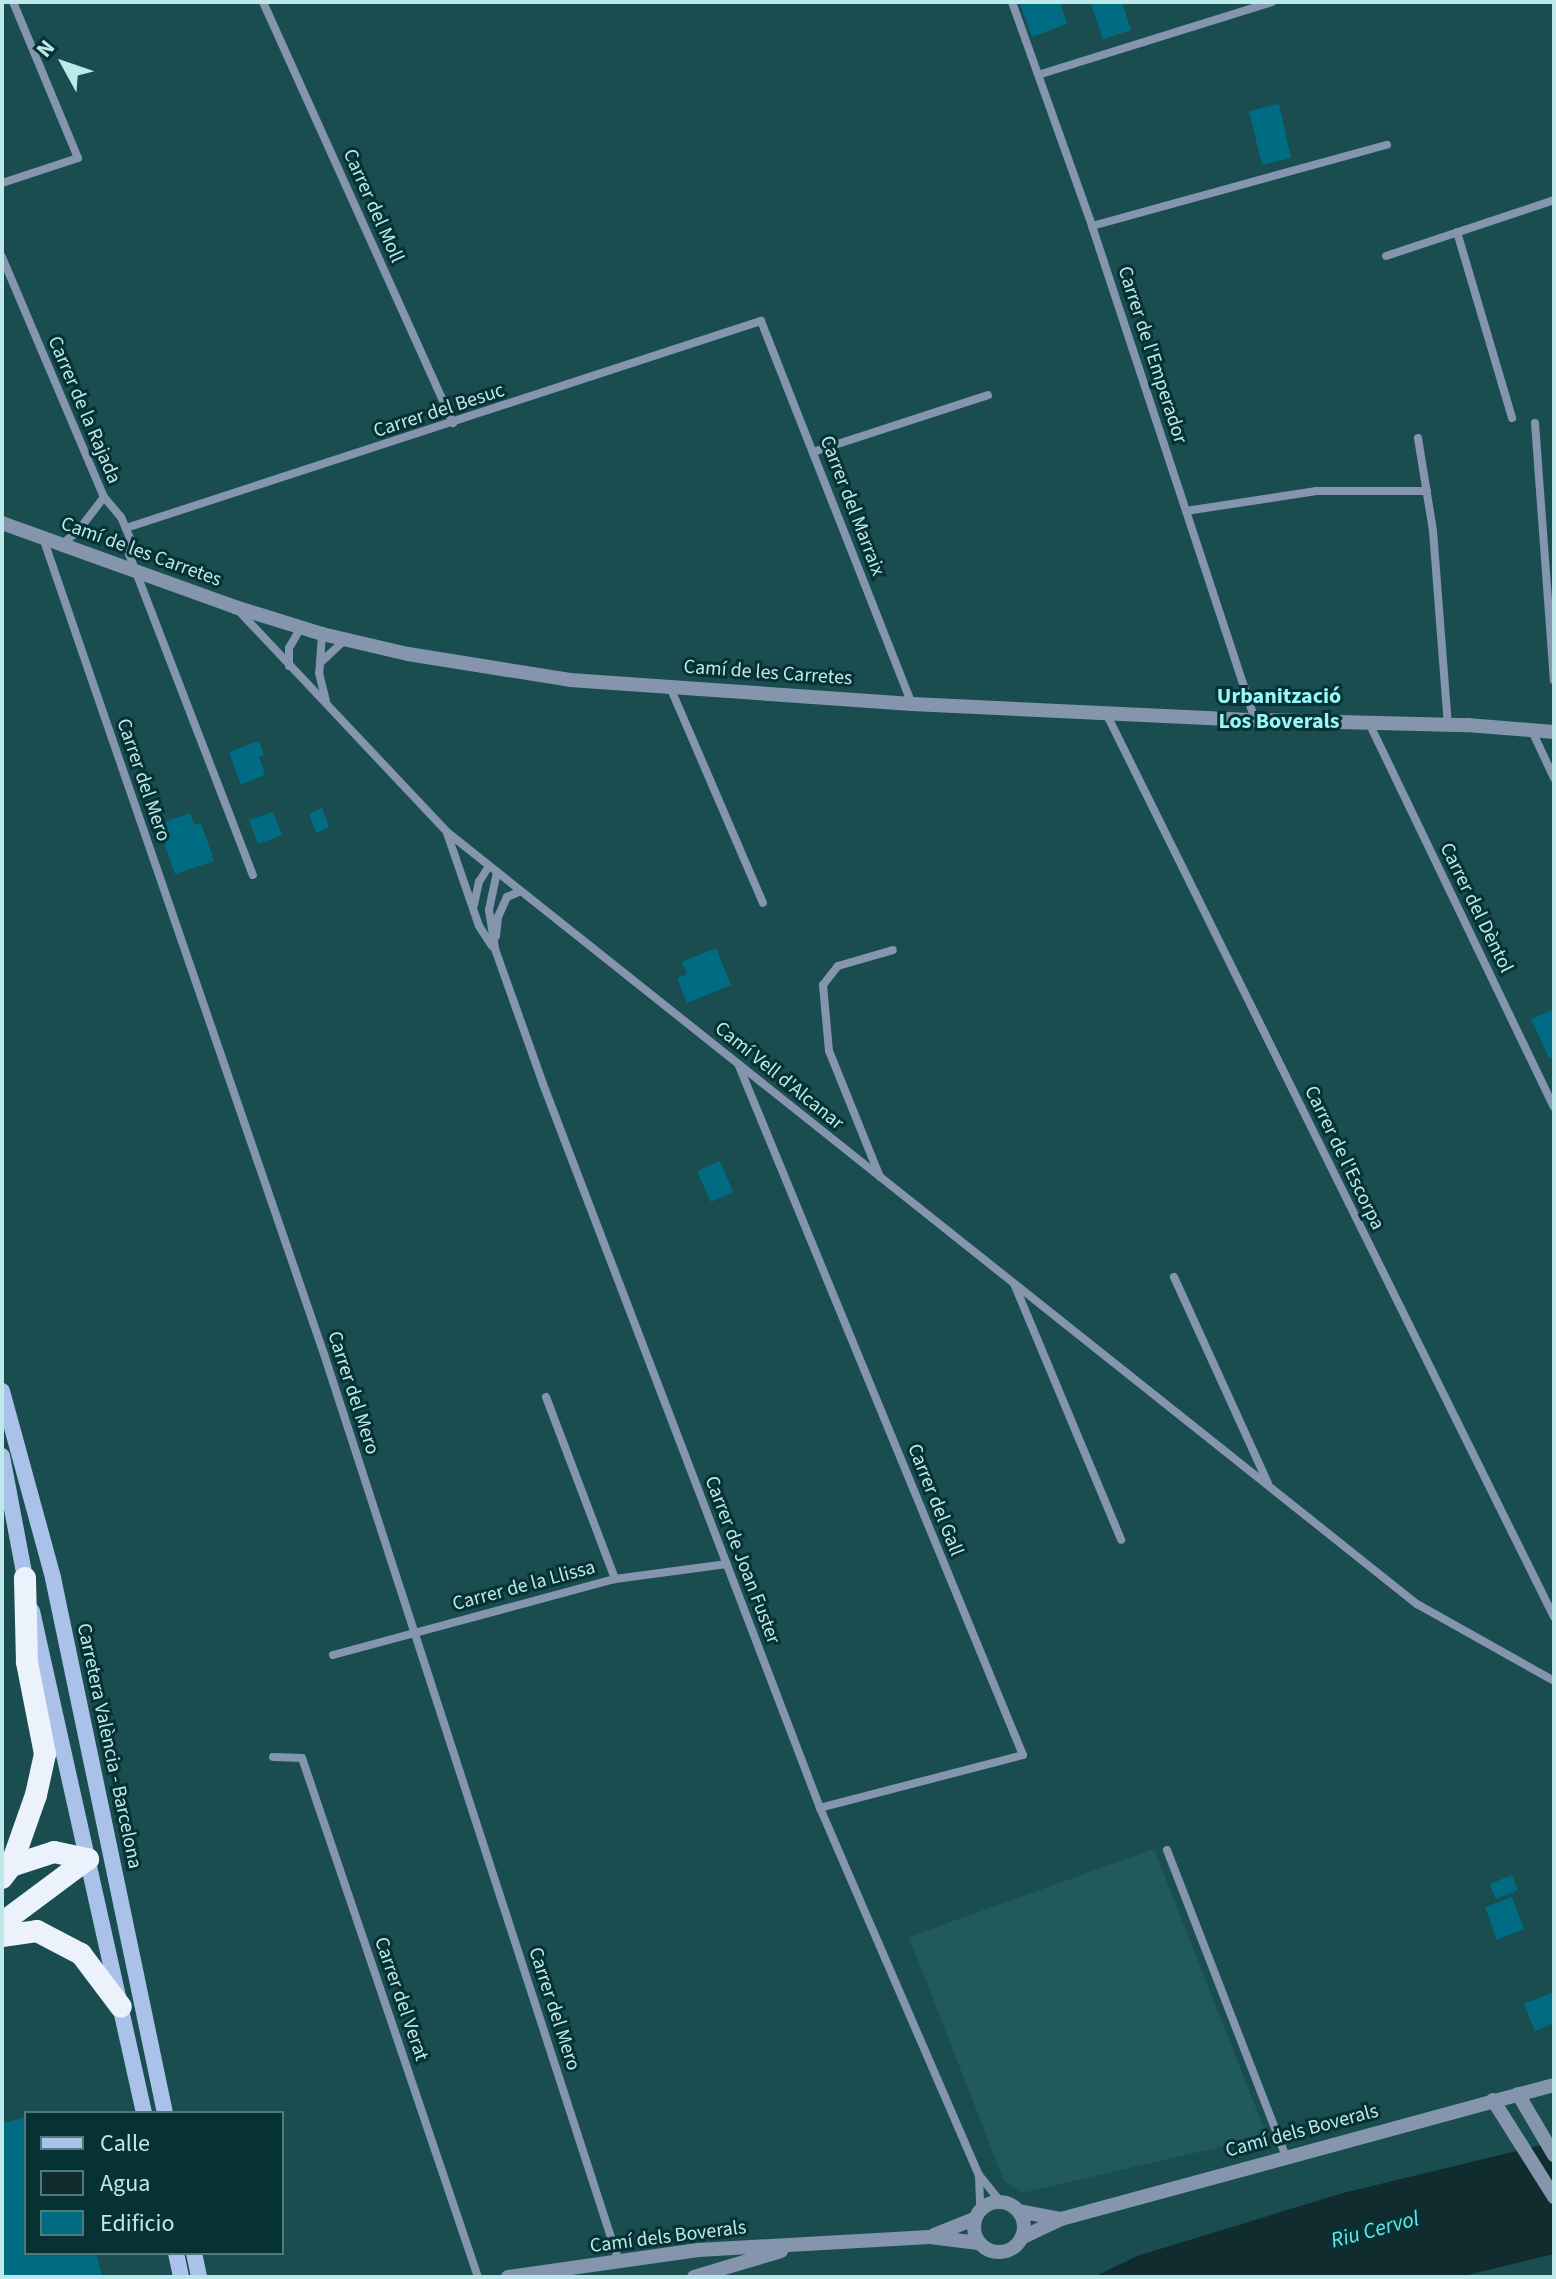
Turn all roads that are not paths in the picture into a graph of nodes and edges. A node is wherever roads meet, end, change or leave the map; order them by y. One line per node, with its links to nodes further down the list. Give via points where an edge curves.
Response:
1 (13, 2): 7 (street, via 78,158)
2 (263, 2): 16 (street, Carrer del Moll)
3 (1012, 2): 5 (street, Carrer de l'Emperador)
4 (1272, 2): 5 (street)
5 (1041, 74): 9 (street, Carrer de l'Emperador)
6 (1387, 145): 9 (street)
7 (2, 183)
8 (1554, 200): 10 (street)
9 (1092, 226): 22 (street, Carrer de l'Emperador)
10 (1457, 232): 11 (street); 15 (street)
11 (1386, 256)
12 (2, 257): 21 (street, Carrer de la Rajada)
13 (761, 321): 16 (street, Carrer del Besuc); 19 (street, Carrer del Marraix)
14 (988, 395): 19 (street)
15 (1512, 418)
16 (453, 423): 24 (street, Carrer del Besuc)
17 (1535, 423): 31 (street)
18 (1418, 438): 20 (street)
19 (813, 452): 38 (street, Carrer del Marraix)
20 (1427, 491): 22 (street, via 1316,491); 42 (street)
21 (104, 497): 24 (street, Carrer de la Rajada); 26 (street)
22 (1186, 511): 40 (street, Carrer de l'Emperador)
23 (2, 523): 25 (street, Camí de les Carretes)
24 (126, 528): 27 (street, Carrer de la Rajada)
25 (43, 538): 26 (street, Camí de les Carretes); 69 (street, Carrer del Mero, via 324,1354)
26 (62, 544): 27 (street, Camí de les Carretes)
27 (138, 572): 28 (street, Camí de les Carretes); 48 (street, Carrer de la Rajada)
28 (235, 607): 29 (street, Camí de les Carretes); 34 (street, Camí Vell d'Alcanar)
29 (301, 627): 30 (street, Camí de les Carretes); 34 (street, via 289,648)
30 (322, 634): 32 (street, Camí de les Carretes); 33 (street)
31 (1552, 638): 35 (street)
32 (346, 639): 33 (street); 36 (street, Camí de les Carretes, via 570,680)
33 (319, 663): 37 (street)
34 (289, 666): 37 (street, Camí Vell d'Alcanar)
35 (1554, 680)
36 (669, 687): 38 (street, Camí de les Carretes); 50 (street)
37 (326, 702): 46 (street, Camí Vell d'Alcanar)
38 (912, 704): 39 (street, Camí de les Carretes)
39 (1106, 713): 40 (street, Camí de les Carretes); 68 (street, Carrer de l'Escorpa)
40 (1255, 720): 41 (street, Camí de les Carretes)
41 (1369, 723): 42 (street, Camí de les Carretes); 55 (street, Carrer del Dèntol)
42 (1448, 725): 43 (street, Camí de les Carretes)
43 (1532, 731): 44 (street, Camí de les Carretes); 45 (street)
44 (1554, 732)
45 (1554, 778)
46 (447, 832): 47 (street, Camí Vell d'Alcanar); 51 (street, Carrer de Joan Fuster)
47 (493, 869): 49 (street, Camí Vell d'Alcanar); 51 (street, via 479,882); 52 (street, Carrer de Joan Fuster, via 489,910)
48 (253, 875)
49 (521, 891): 52 (street, Carrer de Joan Fuster, via 507,897 498,917); 54 (street, Camí Vell d'Alcanar)
50 (763, 903)
51 (474, 909): 52 (street, Carrer de Joan Fuster)
52 (495, 949): 64 (street, Carrer de Joan Fuster)
53 (893, 950): 56 (street, via 838,966 823,985 829,1051)
54 (738, 1064): 56 (street, Camí Vell d'Alcanar); 73 (street, Carrer del Gall, via 1023,1755)
55 (1554, 1107)
56 (880, 1177): 58 (street, Camí Vell d'Alcanar)
57 (1174, 1277): 62 (street, Camí Vell d'Alcanar)
58 (1014, 1284): 62 (street, Camí Vell d'Alcanar); 63 (street)
59 (2, 1391): 66 (main road, Carretera València - Barcelona)
60 (546, 1397): 67 (street)
61 (2, 1456): 65 (main road)
62 (1270, 1487): 71 (street, Camí Vell d'Alcanar, via 1417,1604)
63 (1121, 1540)
64 (727, 1564): 67 (street, Carrer de la Llissa); 73 (street, Carrer de Joan Fuster)
65 (25, 1578): 75 (main road); 76 (highway, via 27,1662 45,1754 36,1795)
66 (53, 1578): 75 (main road, via 94,1831); 83 (main road, Carretera València - Barcelona)
67 (615, 1579): 69 (street, Carrer de la Llissa)
68 (1554, 1617)
69 (414, 1632): 70 (street, Carrer de la Llissa); 99 (street, Carrer del Mero)
70 (333, 1655)
71 (1554, 1681)
72 (273, 1757): 102 (street, Carrer del Verat, via 302,1758)
73 (820, 1808): 87 (street, Carrer de Joan Fuster)
74 (1167, 1850): 85 (street)
75 (88, 1859): 76 (highway, via 54,1852); 77 (highway); 79 (main road); 83 (main road, via 105,1876 130,1992)
76 (6, 1872)
77 (2, 1923)
78 (2, 1936): 79 (highway, via 37,1931 81,1954)
79 (121, 2007): 84 (main road)
80 (1554, 2085): 81 (street, Camí dels Boverals)
81 (1518, 2094): 82 (street, Camí dels Boverals); 86 (street)
82 (1493, 2100): 85 (street, Camí dels Boverals); 88 (street)
83 (164, 2107)
84 (144, 2111)
85 (1285, 2155): 92 (street, Camí dels Boverals)
86 (1554, 2155)
87 (979, 2175): 89 (street, Carrer de Joan Fuster); 91 (street, Carrer de Joan Fuster)
88 (1554, 2197)
89 (1001, 2202): 90 (street); 91 (street)
90 (1018, 2211): 92 (street, Camí dels Boverals); 94 (street, via 1024,2224)
91 (977, 2214): 93 (street, Camí dels Boverals); 96 (street)
92 (1061, 2219): 94 (street, Camí dels Boverals)
93 (930, 2237): 95 (street, Camí dels Boverals); 96 (street, Camí dels Boverals)
94 (1021, 2238): 96 (street, via 1011,2249 998,2252)
95 (813, 2243): 99 (street, Camí dels Boverals, via 698,2250); 104 (street)
96 (979, 2243)
97 (176, 2255): 100 (main road)
98 (194, 2255): 101 (main road)
99 (619, 2263): 103 (street, Camí dels Boverals)
100 (181, 2277)
101 (199, 2277)
102 (478, 2277)
103 (508, 2277)
104 (694, 2277)

